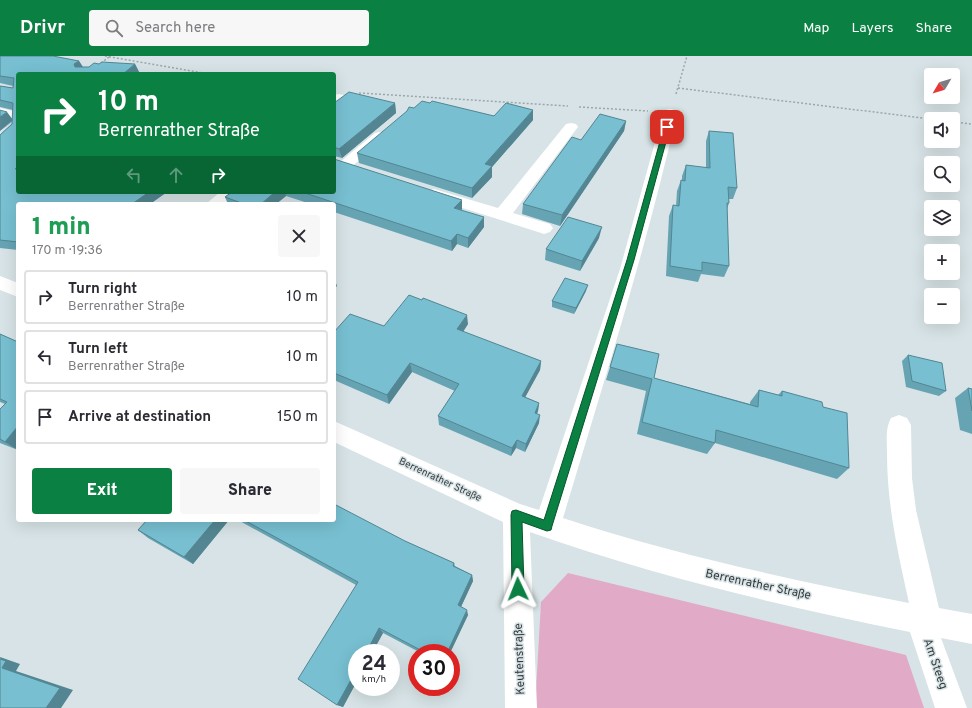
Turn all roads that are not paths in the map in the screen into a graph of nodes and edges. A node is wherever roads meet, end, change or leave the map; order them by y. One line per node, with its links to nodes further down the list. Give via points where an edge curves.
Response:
1 (0, 112): 3 (street)
2 (670, 113): 17 (street, via 661,154 630,260)
3 (16, 116)
4 (390, 127): 6 (street)
5 (571, 127): 10 (street)
6 (346, 166)
7 (420, 189): 10 (street)
8 (227, 194): 9 (street)
9 (217, 202)
10 (502, 215): 11 (street)
11 (544, 228)
12 (0, 283): 13 (street)
13 (16, 289)
14 (899, 425): 18 (street, Am Steeg, via 903,510)
15 (336, 432): 16 (street, Berrenrather Straße)
16 (516, 515): 17 (street, Berrenrather Straße); 20 (street, Keutenstraße)
17 (547, 526): 18 (street, Berrenrather Straße, via 713,576)
18 (924, 620): 19 (street, Berrenrather Straße); 21 (street, Am Steeg)
19 (972, 629)
20 (521, 708)
21 (951, 708)

